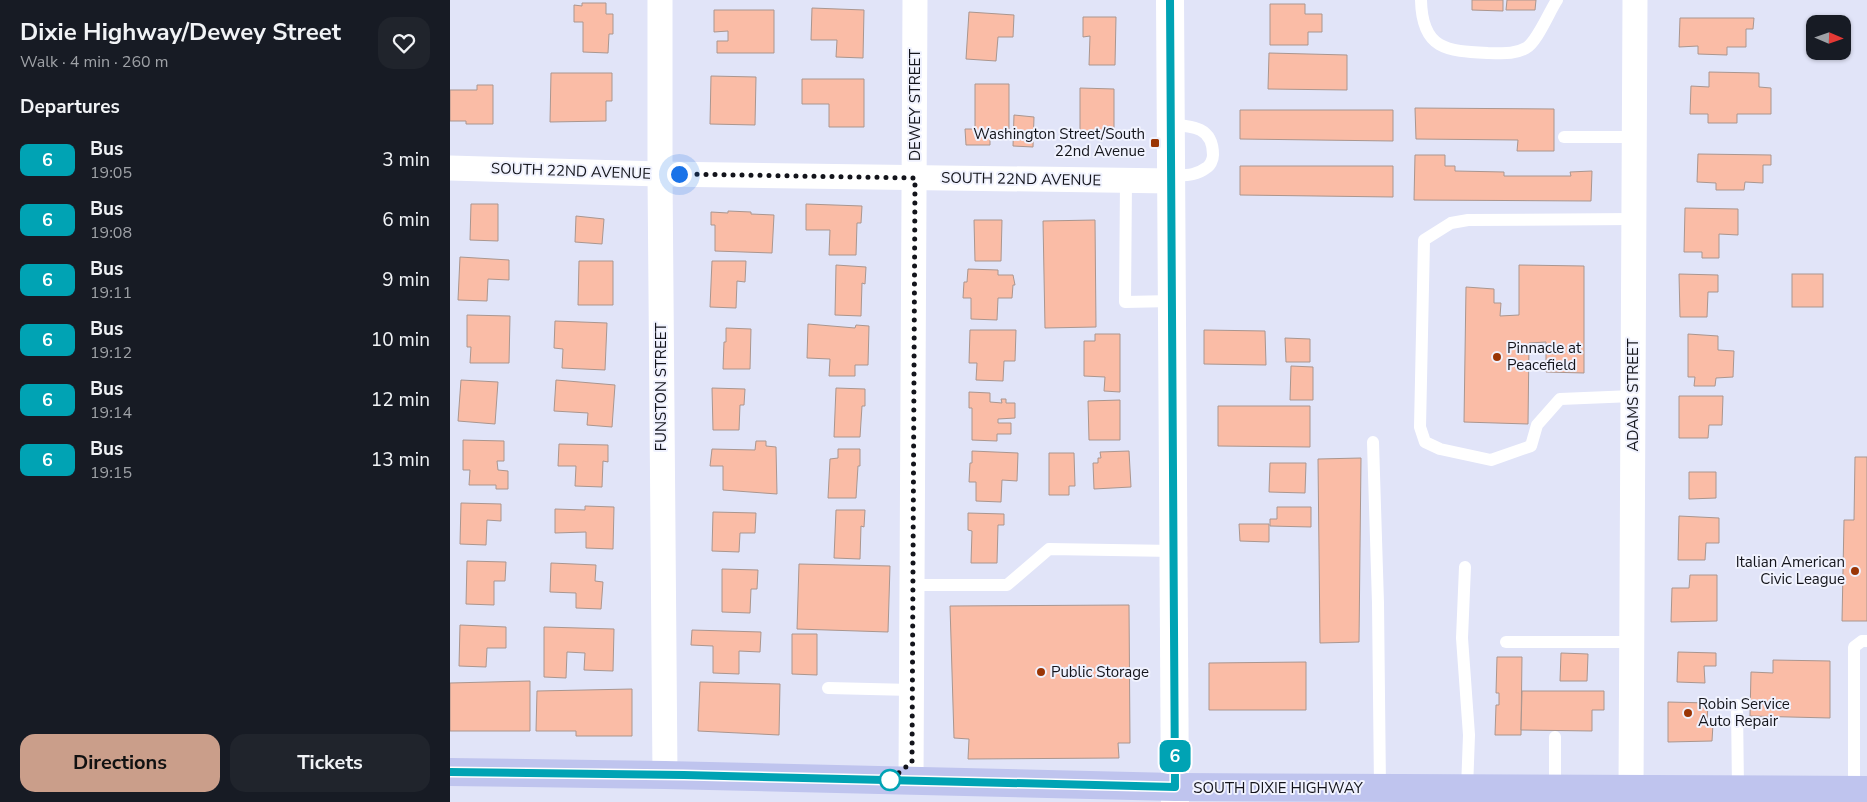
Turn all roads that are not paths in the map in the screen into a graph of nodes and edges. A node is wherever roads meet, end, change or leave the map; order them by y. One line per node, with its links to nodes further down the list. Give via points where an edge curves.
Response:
1 (660, 0): 11 (street, FUNSTON STREET)
2 (915, 0): 12 (street, DEWEY STREET)
3 (1170, 0): 7 (street)
4 (1422, 0): 5 (lane, via 1426,27 1441,46 1455,52 1514,54 1536,39)
5 (1557, 0)
6 (1635, 0): 9 (street, ADAMS STREET)
7 (1171, 125): 13 (street); 13 (lane, via 1199,128 1209,136 1213,158 1209,167 1202,171)
8 (1564, 137): 9 (lane)
9 (1634, 137): 15 (street, ADAMS STREET)
10 (450, 168): 11 (street, SOUTH 22ND AVENUE)
11 (660, 174): 12 (street, SOUTH 22ND AVENUE); 30 (street, FUNSTON STREET)
12 (915, 178): 14 (street, SOUTH 22ND AVENUE); 21 (street, DEWEY STREET)
13 (1172, 179): 14 (street, SOUTH 22ND AVENUE); 16 (street)
14 (1126, 181): 16 (lane, via 1125,302)
15 (1634, 218): 17 (street, ADAMS STREET); 17 (lane, via 1468,220 1451,223 1424,240 1420,427 1425,442 1440,449 1491,460 1531,446 1537,425 1560,399)
16 (1172, 301): 19 (street)
17 (1633, 396): 24 (street, ADAMS STREET)
18 (1373, 442): 32 (lane)
19 (1174, 551): 21 (lane, via 1049,549 1007,585); 38 (street)
20 (1465, 568): 33 (lane, via 1462,638 1469,735)
21 (914, 585): 26 (street, DEWEY STREET)
22 (1867, 641): 37 (lane, via 1854,647)
23 (1506, 642): 24 (lane)
24 (1632, 642): 35 (street, ADAMS STREET)
25 (828, 688): 26 (lane)
26 (912, 690): 31 (street, DEWEY STREET)
27 (1737, 705): 36 (lane)
28 (1555, 737): 34 (lane)
29 (450, 772): 30 (main road, SOUTH DIXIE HIGHWAY)
30 (665, 775): 31 (main road, SOUTH DIXIE HIGHWAY)
31 (912, 780): 38 (main road, SOUTH DIXIE HIGHWAY)
32 (1380, 788): 33 (main road, SOUTH DIXIE HIGHWAY); 38 (main road, SOUTH DIXIE HIGHWAY)
33 (1467, 789): 34 (main road, SOUTH DIXIE HIGHWAY)
34 (1555, 789): 35 (main road, SOUTH DIXIE HIGHWAY)
35 (1631, 789): 36 (main road, SOUTH DIXIE HIGHWAY)
36 (1738, 790): 37 (main road, SOUTH DIXIE HIGHWAY)
37 (1861, 790)
38 (1175, 794)

